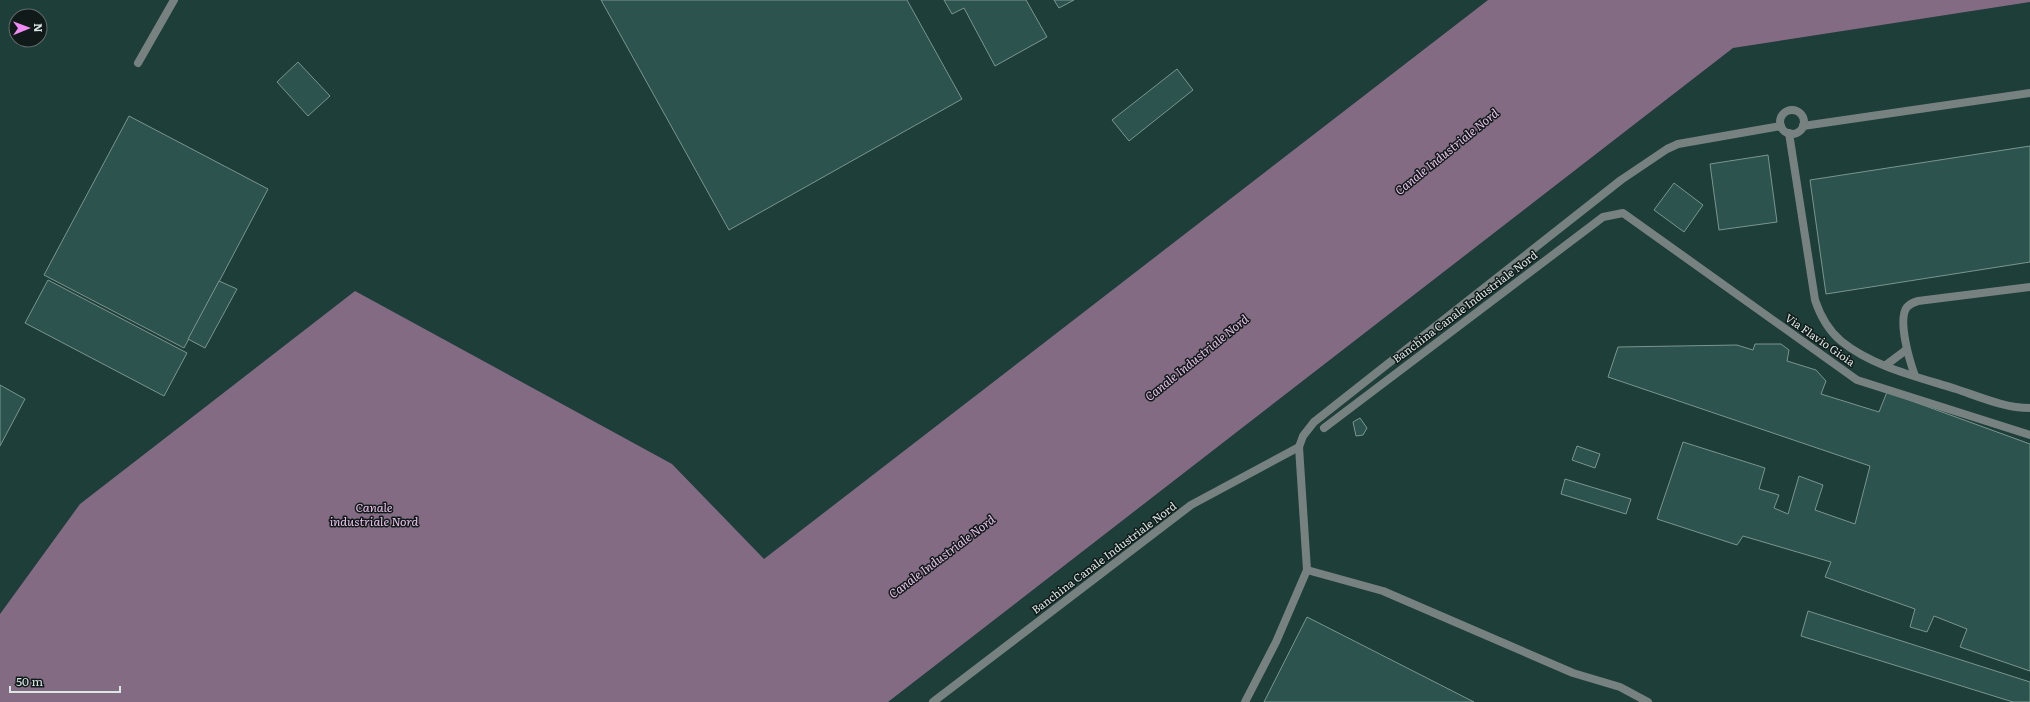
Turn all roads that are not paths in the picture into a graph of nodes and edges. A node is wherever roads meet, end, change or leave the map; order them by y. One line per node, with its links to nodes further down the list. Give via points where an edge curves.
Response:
1 (174, 0): 2 (street)
2 (138, 62)
3 (2030, 93): 5 (street)
4 (1781, 126): 5 (street, via 1781,116 1790,110 1801,115); 6 (street); 15 (street, via 1678,144 1667,149 1621,180 1314,422)
5 (1803, 126): 6 (street, via 1798,132)
6 (1789, 133): 10 (street, via 1818,310 1828,327 1842,341)
7 (1623, 213): 13 (street, Banchina Canale Industriale Nord, via 1603,217); 14 (street, Via Flavio Gioia, via 1858,380)
8 (2030, 287): 9 (street, via 1914,302 1905,311)
9 (1906, 350): 10 (street); 11 (street)
10 (1886, 365): 11 (street)
11 (1915, 376): 12 (street, via 1999,403)
12 (2030, 408)
13 (1324, 428)
14 (2030, 435)
15 (1298, 447): 16 (street); 17 (street, Banchina Canale Industriale Nord, via 1191,505)
16 (1307, 570): 18 (street, via 1276,642); 19 (street, via 1383,590 1573,673 1620,687)
17 (933, 702)
18 (1245, 702)
19 (1648, 702)

